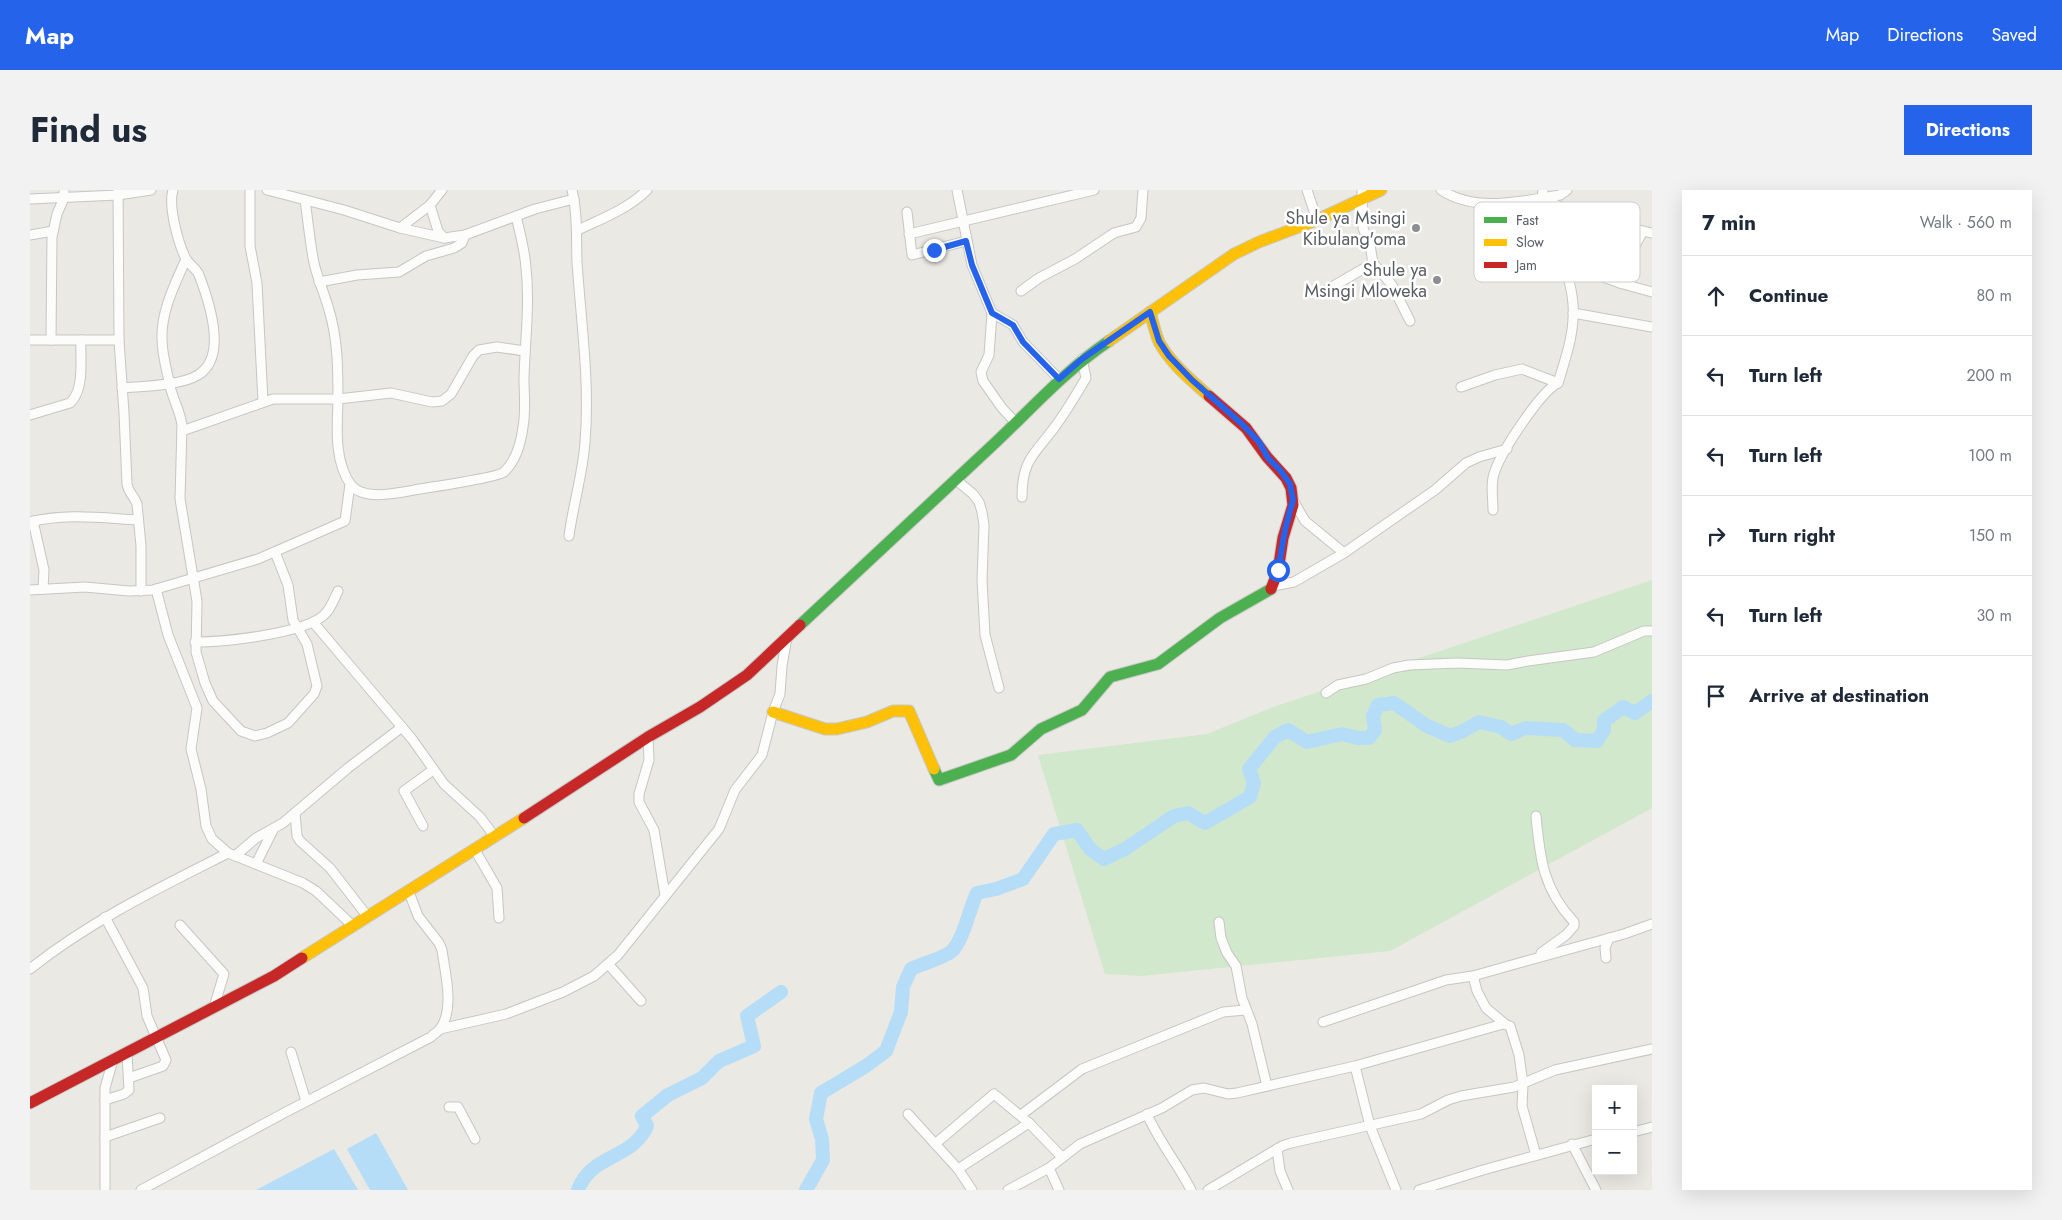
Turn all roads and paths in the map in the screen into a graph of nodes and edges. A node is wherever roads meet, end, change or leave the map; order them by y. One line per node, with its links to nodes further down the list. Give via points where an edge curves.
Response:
1 (151, 190): 14 (street)
2 (173, 190): 37 (street, via 171,202 175,224)
3 (250, 190): 63 (street, via 250,246 257,283)
4 (270, 190): 20 (street)
5 (442, 190): 24 (street)
6 (647, 190): 30 (street, via 614,213)
7 (957, 190): 28 (street)
8 (1094, 190): 28 (street)
9 (1143, 190): 43 (street, via 1141,218 1136,227 1114,233)
10 (1306, 190): 27 (street)
11 (1381, 190): 18 (main road)
12 (1441, 190): 23 (street, via 1453,198)
13 (1567, 190): 17 (street, via 1560,195)
14 (118, 193): 15 (street); 54 (street)
15 (64, 194): 19 (street); 31 (street)
16 (573, 194): 26 (street); 30 (street)
17 (1543, 194): 21 (street); 22 (street)
18 (1362, 195): 27 (main road); 38 (street, via 1363,228)
19 (30, 199)
20 (305, 200): 29 (street); 39 (street)
21 (1506, 202)
22 (1556, 202)
23 (1474, 203)
24 (430, 205): 29 (street); 35 (street, via 438,231)
25 (907, 212): 32 (street)
26 (516, 216): 34 (street); 55 (street, via 528,285)
27 (1317, 220): 46 (main road, via 1234,254)
28 (963, 222): 32 (street); 36 (street)
29 (400, 228): 35 (street)
30 (578, 230): 75 (street, via 587,416)
31 (53, 231): 33 (street); 52 (street)
32 (909, 234): 36 (street, via 912,255)
33 (30, 235)
34 (465, 235): 35 (street); 39 (street, via 462,243 454,248 426,256 399,272)
35 (444, 238)
36 (966, 241): 47 (street, via 972,265)
37 (186, 259): 58 (street, via 163,320 162,340); 58 (street, via 198,273 204,291 214,327 214,343 210,364 198,375)
38 (1373, 263): 44 (street); 49 (street, via 1392,285)
39 (319, 282): 62 (street, via 333,330)
40 (1568, 282): 48 (street)
41 (1617, 282): 42 (street)
42 (1620, 283): 45 (street)
43 (1022, 291)
44 (1326, 291)
45 (1652, 292)
46 (1150, 312): 56 (main road); 71 (main road, via 1159,341 1169,356 1259,442 1290,484)
47 (992, 313): 57 (street, via 1013,325 1023,342); 65 (street, via 989,355 980,372 988,390)
48 (1573, 313): 50 (street); 59 (street, via 1570,340)
49 (1410, 321)
50 (1652, 327)
51 (30, 340): 52 (street)
52 (51, 340): 53 (street)
53 (81, 340): 54 (street); 64 (street, via 80,386 75,399 61,407)
54 (119, 340): 61 (street)
55 (525, 351): 62 (street, via 479,350 451,394 442,401 432,402 391,393); 69 (street, via 524,426 511,464 503,473 392,494 358,492)
56 (1082, 359): 57 (main road); 70 (street, via 1086,378 1056,426 1033,452 1022,479)
57 (1059, 379): 65 (main road)
58 (169, 383): 61 (street); 66 (street)
59 (1558, 383): 60 (street, via 1522,369); 67 (street, via 1534,407)
60 (1461, 387)
61 (122, 388): 73 (street, via 126,484 135,498)
62 (338, 399): 63 (street, via 287,398); 69 (street, via 338,444)
63 (263, 402): 66 (street)
64 (30, 415)
65 (1016, 423): 68 (main road)
66 (182, 431): 78 (street, via 180,499)
67 (1507, 449): 72 (street, via 1494,471); 77 (street, via 1466,463 1435,490)
68 (955, 479): 88 (main road); 90 (street, via 973,494 982,512 985,635)
69 (350, 484): 76 (street, via 345,521)
70 (1022, 497)
71 (1293, 500): 77 (street, via 1305,521); 79 (main road)
72 (1492, 510)
73 (138, 520): 74 (street, via 72,517); 83 (street)
74 (32, 522): 80 (street, via 44,570)
75 (568, 536)
76 (275, 552): 78 (street); 86 (street, via 288,585 293,620)
77 (1344, 553): 79 (street, via 1294,582)
78 (193, 577): 81 (street); 89 (street, via 197,601)
79 (1273, 586): 92 (main road, via 1220,618 1163,662 1110,677 1082,710 1041,729 1011,754 939,780 909,711 892,711 867,722 837,729 825,729)
80 (43, 589): 82 (street); 83 (street, via 85,587)
81 (156, 589): 83 (street); 102 (street, via 168,635 197,708 191,749 202,789 206,826 212,839)
82 (30, 590)
83 (141, 591)
84 (338, 591): 85 (street, via 324,615)
85 (313, 622): 86 (street); 93 (street)
86 (299, 627): 89 (street, via 225,642); 89 (street, via 307,644 317,686 308,702 288,723 255,736 241,731 213,701 199,665)
87 (1652, 632): 91 (street, via 1644,631 1594,652 1507,665 1408,664 1338,685)
88 (787, 637): 92 (street, via 780,694); 94 (main road, via 746,675)
89 (195, 642)
90 (999, 688)
91 (1326, 693)
92 (773, 712): 105 (street, via 762,755 735,790 719,828)
93 (402, 727): 95 (street); 96 (street)
94 (648, 737): 100 (main road); 105 (street, via 649,760 639,802 654,830)
95 (433, 770): 98 (street, via 404,791); 100 (street, via 453,794 480,817)
96 (295, 813): 99 (street); 107 (street, via 300,841 330,868)
97 (1536, 816): 114 (street, via 1541,860 1552,893 1574,926)
98 (423, 826)
99 (273, 830): 102 (street); 103 (street)
100 (495, 837): 101 (main road)
101 (474, 850): 104 (main road); 108 (street, via 497,888)
102 (231, 855): 103 (street); 106 (street)
103 (256, 864): 112 (street, via 316,891)
104 (409, 892): 107 (main road); 124 (street, via 418,916 442,950 448,999)
105 (665, 895): 116 (street)
106 (105, 917): 117 (street); 125 (street, via 143,988 146,1011)
107 (368, 917): 112 (main road)
108 (499, 918)
109 (1219, 922): 121 (street, via 1224,945 1236,966)
110 (1652, 924): 113 (street)
111 (180, 925): 120 (street, via 224,974)
112 (353, 926): 120 (main road, via 274,976)
113 (1609, 938): 114 (street); 115 (street)
114 (1535, 958): 118 (street)
115 (1606, 958)
116 (609, 965): 119 (street); 124 (street, via 563,992 506,1014)
117 (30, 969)
118 (1473, 976): 122 (street, via 1446,980); 123 (street, via 1486,1008)
119 (641, 1001)
120 (214, 1007): 125 (main road)
121 (1246, 1010): 133 (street); 140 (street, via 1223,1012 1089,1065)
122 (1323, 1022)
123 (1505, 1024): 130 (street); 132 (street, via 1510,1026 1514,1036)
124 (440, 1029): 135 (street, via 431,1037)
125 (156, 1039): 128 (main road); 131 (street, via 166,1064)
126 (1652, 1049): 132 (street, via 1555,1070)
127 (291, 1052): 135 (street)
128 (127, 1054): 129 (main road); 131 (street)
129 (113, 1060): 134 (street); 136 (main road)
130 (1355, 1066): 133 (street); 143 (street)
131 (129, 1078): 134 (street, via 127,1092)
132 (1523, 1084): 143 (street, via 1461,1096 1421,1114); 152 (street, via 1522,1106)
133 (1267, 1086): 139 (street, via 1232,1094 1196,1089)
134 (105, 1100): 146 (street)
135 (306, 1101): 157 (street)
136 (30, 1103)
137 (449, 1107): 147 (street, via 458,1107 463,1125)
138 (908, 1114): 149 (street)
139 (1147, 1114): 153 (street, via 1080,1144); 161 (street, via 1159,1140)
140 (1021, 1115): 142 (street); 149 (street, via 996,1095 991,1095)
141 (160, 1118): 146 (street)
142 (1029, 1123): 153 (street); 155 (street)
143 (1370, 1126): 151 (street); 164 (street)
144 (1652, 1127): 145 (street)
145 (1637, 1131)
146 (105, 1137): 156 (street)
147 (475, 1139)
148 (1592, 1140): 150 (street)
149 (935, 1144): 155 (street)
150 (1572, 1144): 152 (street); 166 (street)
151 (1277, 1149): 162 (street); 163 (street, via 1280,1171)
152 (1536, 1155): 165 (street)
153 (1062, 1157): 154 (street)
154 (1048, 1168): 159 (street); 160 (street)
155 (958, 1169): 158 (street)
156 (105, 1190)
157 (141, 1190)
158 (972, 1190)
159 (1008, 1190)
160 (1059, 1190)
161 (1191, 1190)
162 (1208, 1190)
163 (1288, 1190)
164 (1396, 1190)
165 (1419, 1190)
166 (1596, 1190)

